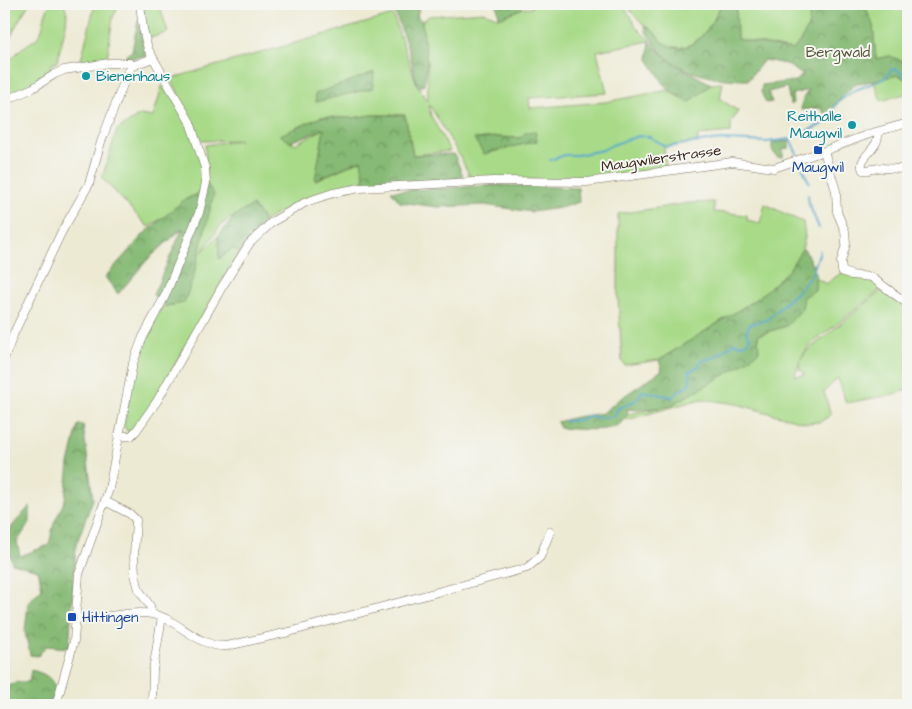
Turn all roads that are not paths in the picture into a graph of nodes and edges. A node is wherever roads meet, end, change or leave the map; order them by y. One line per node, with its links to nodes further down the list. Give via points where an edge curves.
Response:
1 (140, 4): 2 (street, via 144,35)
2 (152, 58): 3 (street); 11 (street, via 190,122 205,168 206,183 196,221 165,296 136,354)
3 (132, 66): 4 (street, via 115,62 64,70); 10 (street, via 101,142 89,184 61,233)
4 (4, 101)
5 (908, 123): 6 (street, Maugwilerstrasse)
6 (878, 132): 7 (street, Maugwilerstrasse); 8 (street, via 877,144 862,162 863,170)
7 (824, 152): 9 (street, via 846,238 842,270 847,274 871,278); 11 (street, Maugwilerstrasse, via 774,168 732,162 587,182 470,182 368,188 346,190 306,202 272,222 249,244 157,401 131,436)
8 (908, 168)
9 (908, 304)
10 (4, 359)
11 (118, 436): 12 (street)
12 (105, 501): 14 (street, via 136,520 135,574 139,590); 16 (street, via 79,574)
13 (550, 532): 15 (street, via 540,557 527,568 227,646 205,643)
14 (152, 614): 15 (street); 16 (street)
15 (162, 617): 18 (street, via 153,670)
16 (76, 619): 17 (street, via 72,649)
17 (56, 705)
18 (152, 705)

